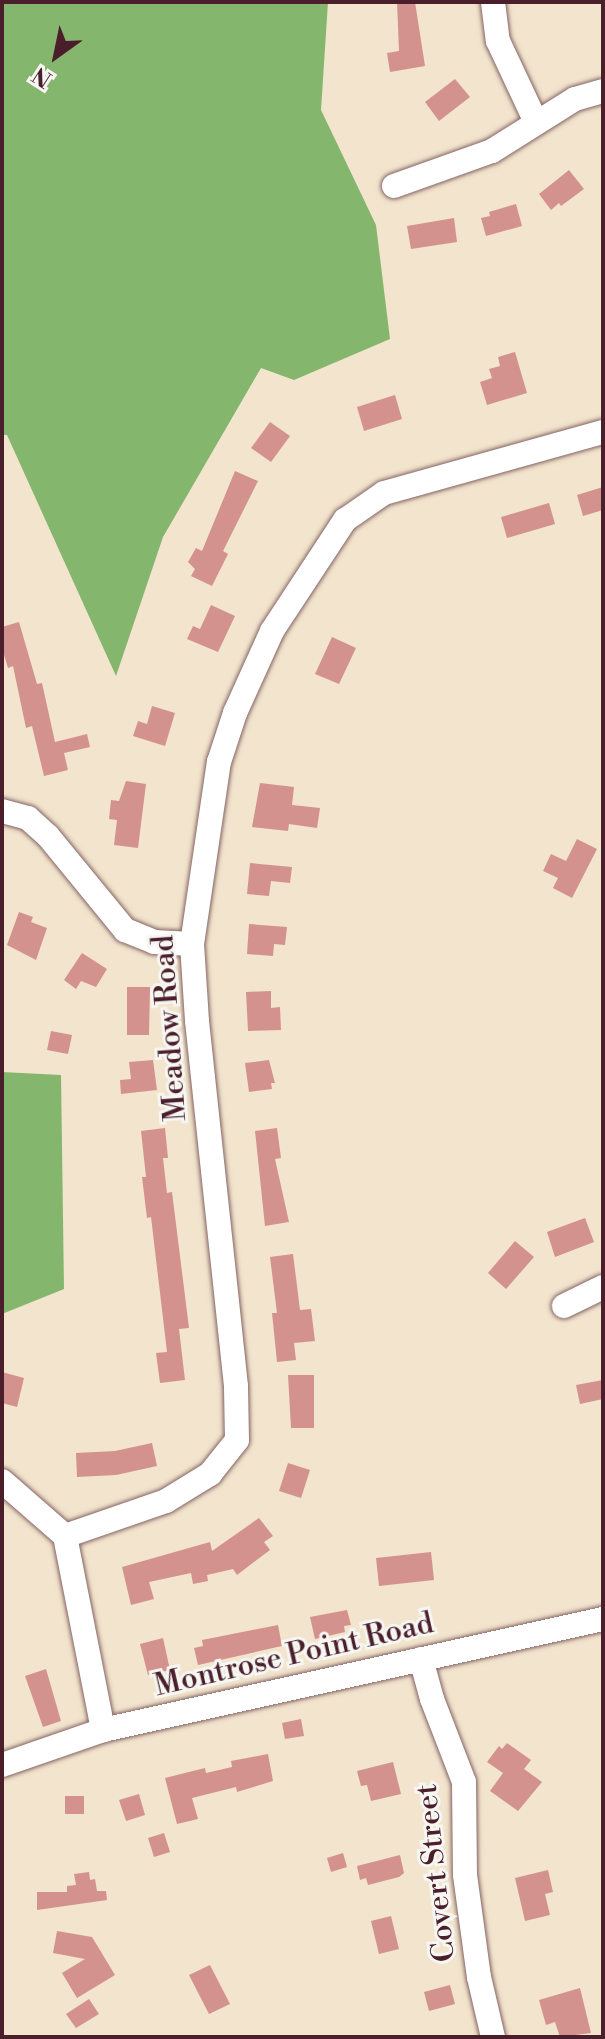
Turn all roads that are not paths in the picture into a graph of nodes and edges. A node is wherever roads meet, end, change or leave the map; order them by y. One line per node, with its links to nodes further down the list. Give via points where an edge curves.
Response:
1 (493, 2): 3 (street, via 498,41)
2 (603, 91): 3 (street, via 575,99)
3 (536, 122): 4 (street, via 492,151)
4 (394, 186)
5 (603, 432): 7 (street, Meadow Road, via 384,493 345,520 272,631 235,713 219,762)
6 (2, 811): 7 (street, via 28,818 48,836 125,930 154,942)
7 (192, 944): 11 (street, Meadow Road, via 237,1440 210,1474 166,1501)
8 (603, 1287): 9 (street)
9 (564, 1306)
10 (2, 1481): 11 (street)
11 (65, 1536): 14 (street)
12 (603, 1619): 13 (street, Montrose Point Road)
13 (421, 1659): 14 (street, Montrose Point Road); 16 (street, Covert Street, via 464,1782 465,1875)
14 (103, 1730): 15 (street, Montrose Point Road)
15 (2, 1765)
16 (493, 2037)

